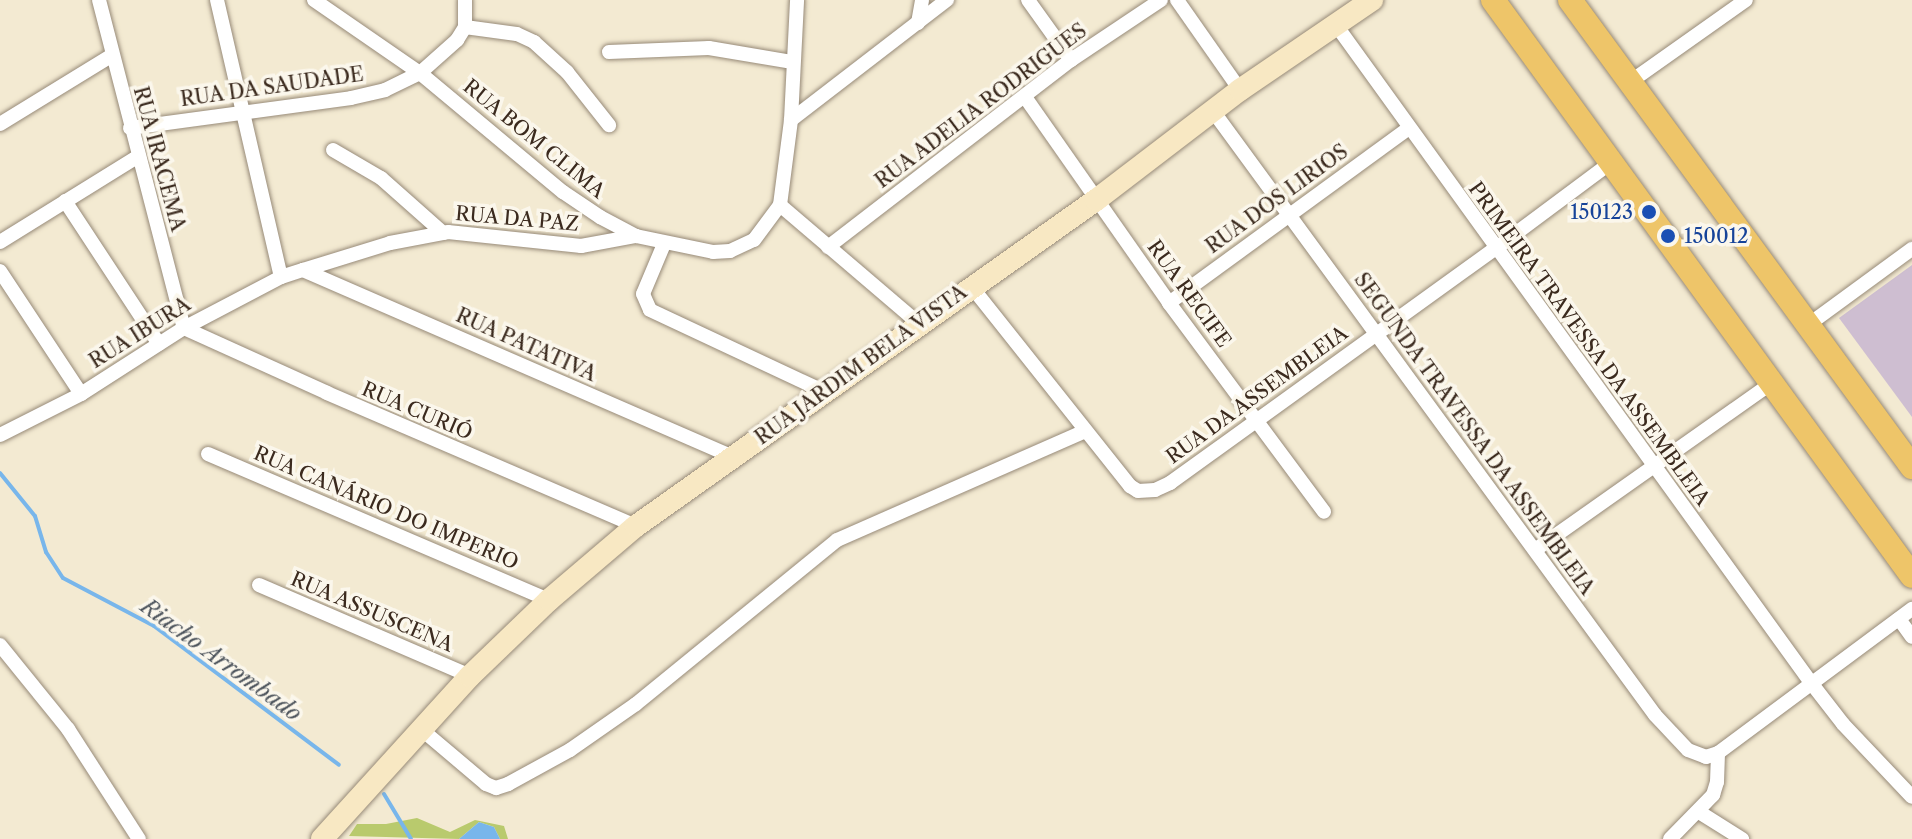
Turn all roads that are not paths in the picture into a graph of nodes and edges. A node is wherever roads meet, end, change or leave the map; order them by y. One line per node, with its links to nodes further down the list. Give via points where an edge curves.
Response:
1 (99, 0): 19 (street, RUA IRACEMA)
2 (217, 0): 26 (street)
3 (314, 0): 22 (street, RUA BOM CLIMA)
4 (465, 0): 17 (street)
5 (797, 0): 21 (street)
6 (922, 0): 15 (street)
7 (947, 0): 15 (street)
8 (1028, 0): 20 (street)
9 (1161, 0): 20 (street, RUA ADELIA RODRIGUES)
10 (1177, 0): 24 (street)
11 (1372, 0): 16 (main road, RUA JARDIM BELA VISTA)
12 (1493, 0): 35 (highway)
13 (1570, 0): 23 (highway)
14 (1746, 0): 23 (street)
15 (918, 23): 28 (street)
16 (1336, 25): 24 (main road, RUA JARDIM BELA VISTA); 32 (street, PRIMEIRA TRAVESSA DA ASSEMBLEIA)
17 (465, 27): 22 (street, RUA DA SAUDADE); 30 (street, via 517,34 534,42 567,72)
18 (609, 52): 21 (street, via 709,48)
19 (111, 56): 29 (street); 31 (street, RUA IRACEMA)
20 (1071, 60): 25 (street, RUA ADELIA RODRIGUES)
21 (793, 62): 28 (street)
22 (420, 73): 26 (street, RUA DA SAUDADE, via 370,95); 41 (street, RUA BOM CLIMA, via 563,192)
23 (1630, 82): 53 (highway)
24 (1240, 90): 27 (main road, RUA JARDIM BELA VISTA)
25 (1025, 97): 36 (street, RUA RECIFE); 44 (street, RUA ADELIA RODRIGUES)
26 (242, 110): 31 (street, RUA DA SAUDADE); 49 (street)
27 (1213, 111): 36 (main road, RUA JARDIM BELA VISTA); 39 (street, SEGUNDA TRAVESSA DA ASSEMBLEIA)
28 (791, 120): 38 (street)
29 (0, 124)
30 (609, 125)
31 (130, 128): 34 (street, RUA IRACEMA)
32 (1409, 128): 39 (street, RUA DOS LIRIOS); 45 (street, PRIMEIRA TRAVESSA DA ASSEMBLEIA)
33 (333, 150): 40 (street, via 381,178)
34 (137, 157): 37 (street); 54 (street, RUA IRACEMA)
35 (1609, 164): 45 (street, RUA DA ASSEMBLEIA); 57 (highway)
36 (1096, 200): 50 (main road, RUA JARDIM BELA VISTA); 51 (street, RUA RECIFE)
37 (65, 201): 42 (street); 56 (street)
38 (780, 205): 43 (street, RUA BOM CLIMA, via 763,232 730,251); 44 (street)
39 (1289, 214): 51 (street, RUA DOS LIRIOS); 55 (street, SEGUNDA TRAVESSA DA ASSEMBLEIA)
40 (443, 233): 41 (street, RUA DA PAZ, via 581,246); 47 (street, RUA DA PAZ)
41 (636, 236): 43 (street, RUA BOM CLIMA)
42 (0, 242)
43 (664, 244): 58 (street, via 643,294 650,310)
44 (828, 247): 52 (street)
45 (1495, 249): 55 (street, RUA DA ASSEMBLEIA); 65 (street, PRIMEIRA TRAVESSA DA ASSEMBLEIA)
46 (1912, 249): 53 (street)
47 (303, 270): 49 (street, RUA IBURA); 64 (street, RUA PATATIVA)
48 (0, 271): 59 (street)
49 (281, 277): 54 (street, RUA IBURA)
50 (971, 286): 52 (main road, RUA JARDIM BELA VISTA); 61 (street, RUA DA ASSEMBLEIA)
51 (1169, 303): 60 (street, RUA RECIFE)
52 (918, 323): 58 (main road, RUA JARDIM BELA VISTA)
53 (1808, 325): 66 (highway)
54 (184, 328): 56 (street, RUA IBURA); 68 (street, RUA CURIÓ)
55 (1376, 333): 60 (street, RUA DA ASSEMBLEIA); 69 (street, SEGUNDA TRAVESSA DA ASSEMBLEIA)
56 (159, 344): 59 (street, RUA IBURA)
57 (1769, 385): 65 (street); 70 (highway)
58 (825, 392): 64 (main road, RUA JARDIM BELA VISTA)
59 (81, 394): 62 (street, RUA IBURA)
60 (1257, 419): 61 (street, RUA DA ASSEMBLEIA, via 1170,483 1146,491 1130,486); 67 (street, RUA RECIFE)
61 (1085, 431): 79 (street, via 837,540 636,704 570,750 508,784 496,788 482,782)
62 (0, 435)
63 (208, 454): 72 (street, RUA CANÁRIO DO IMPERIO)
64 (734, 457): 68 (main road, RUA JARDIM BELA VISTA)
65 (1652, 466): 69 (street); 78 (street, PRIMEIRA TRAVESSA DA ASSEMBLEIA)
66 (1912, 467)
67 (1324, 512)
68 (636, 526): 72 (main road, RUA JARDIM BELA VISTA)
69 (1535, 550): 80 (street, SEGUNDA TRAVESSA DA ASSEMBLEIA, via 1676,741 1698,756)
70 (1912, 576)
71 (259, 585): 77 (street, RUA ASSUSCENA)
72 (549, 600): 77 (main road, RUA JARDIM BELA VISTA)
73 (1912, 609): 74 (street)
74 (1899, 619): 75 (street); 78 (street)
75 (1912, 637)
76 (0, 645): 83 (street, via 68,729)
77 (470, 676): 79 (main road, RUA JARDIM BELA VISTA)
78 (1812, 684): 80 (street); 81 (street, PRIMEIRA TRAVESSA DA ASSEMBLEIA)
79 (421, 729): 84 (main road, RUA JARDIM BELA VISTA)
80 (1718, 753): 82 (street, via 1717,782)
81 (1912, 797)
82 (1699, 812): 85 (street); 86 (street)
83 (139, 839)
84 (322, 839)
85 (1670, 839)
86 (1742, 839)

